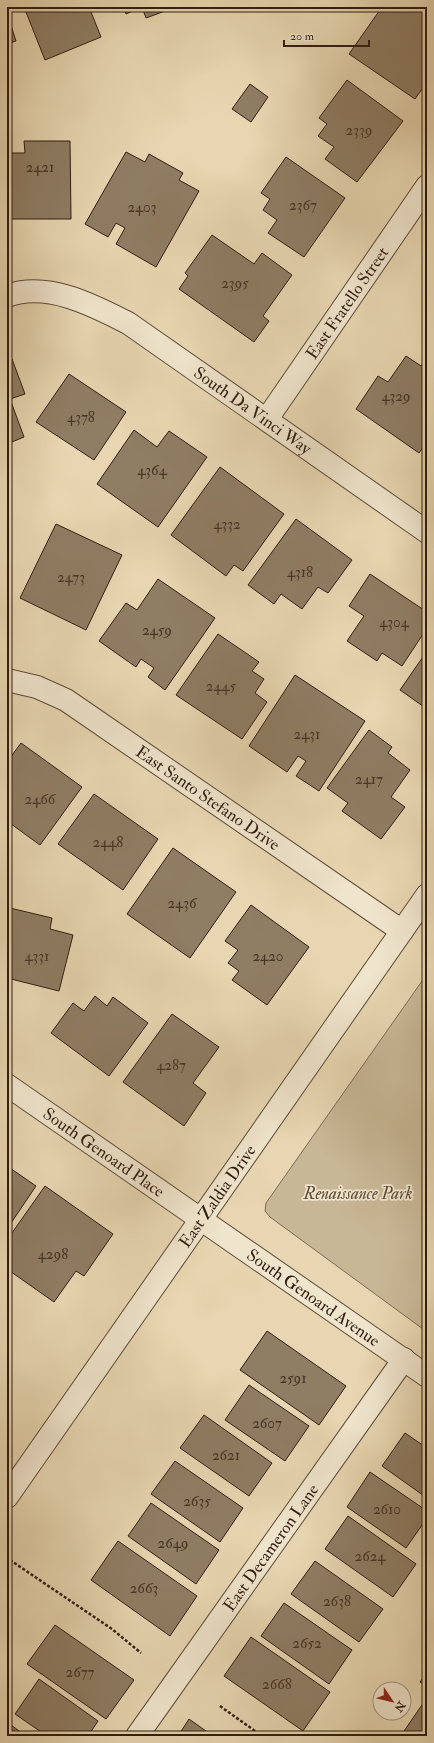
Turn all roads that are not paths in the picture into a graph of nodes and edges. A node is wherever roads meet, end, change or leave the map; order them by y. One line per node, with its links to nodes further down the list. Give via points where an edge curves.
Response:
1 (427, 186): 3 (street, East Fratello Street)
2 (7, 296): 3 (street, South Da Vinci Way, via 18,292 45,292 72,298 100,309 128,323)
3 (267, 419): 4 (street, South Da Vinci Way)
4 (427, 532)
5 (7, 680): 7 (street, East Santo Stefano Drive, via 37,686 66,700)
6 (427, 895): 7 (street, East Zaldia Drive)
7 (402, 931): 9 (street, East Zaldia Drive)
8 (7, 1085): 9 (street, South Genoard Place)
9 (201, 1219): 10 (street, South Genoard Avenue); 12 (street, East Zaldia Drive)
10 (404, 1359): 11 (street, South Genoard Avenue); 13 (street, East Decameron Lane)
11 (427, 1376)
12 (7, 1497)
13 (137, 1736)

